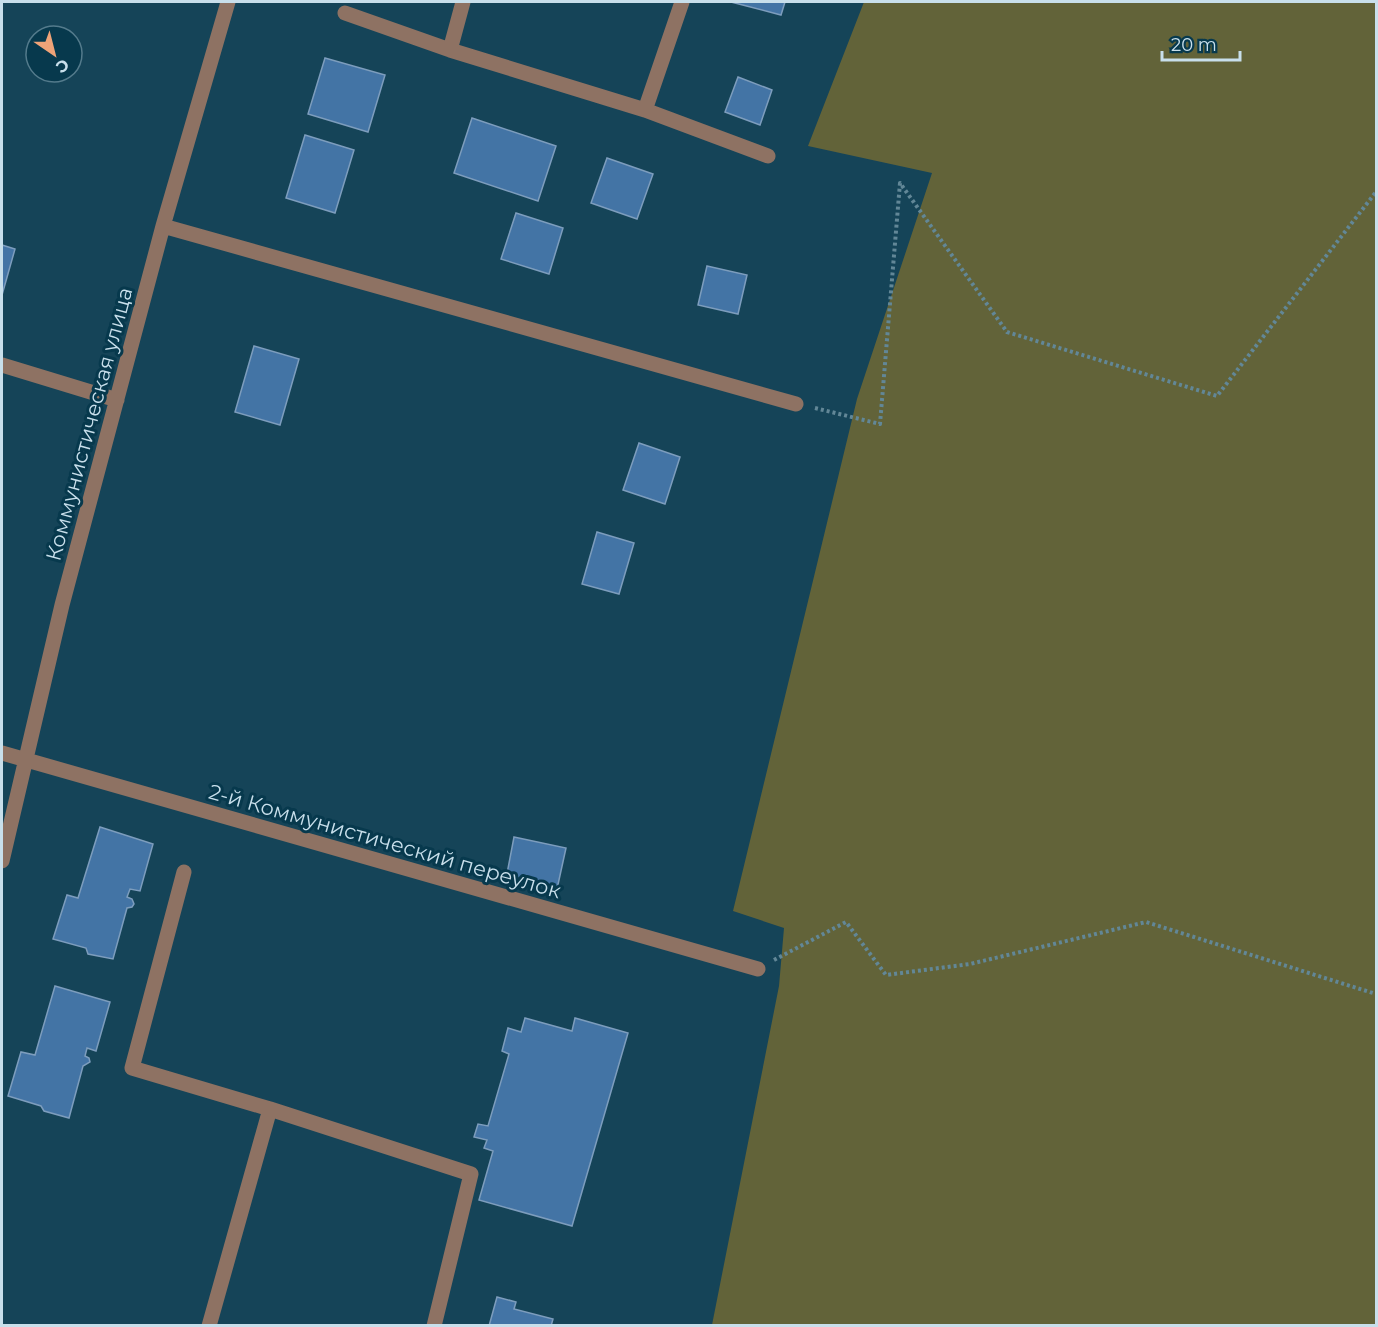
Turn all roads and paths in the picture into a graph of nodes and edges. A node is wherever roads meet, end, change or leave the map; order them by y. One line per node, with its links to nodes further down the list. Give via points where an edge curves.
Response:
1 (228, 2): 9 (street, Коммунистическая улица)
2 (463, 2): 5 (street)
3 (682, 2): 6 (street)
4 (345, 13): 5 (street)
5 (450, 50): 6 (street)
6 (645, 110): 7 (street)
7 (768, 156)
8 (1377, 192): 12 (path, via 1217,396 1007,332 900,183 880,424)
9 (163, 226): 11 (street, Коммунистическая улица); 12 (street)
10 (2, 365): 11 (street)
11 (117, 400): 14 (street, Коммунистическая улица)
12 (796, 404)
13 (2, 753): 14 (street, 2-й Коммунистический переулок)
14 (25, 760): 15 (street, Коммунистическая улица); 17 (street, 2-й Коммунистический переулок)
15 (2, 861)
16 (184, 872): 19 (street, via 132,1068)
17 (758, 969): 18 (path, via 846,922 886,975 970,964 1146,921)
18 (1377, 994)
19 (270, 1109): 20 (street); 21 (street, via 471,1174)
20 (209, 1326)
21 (434, 1326)

